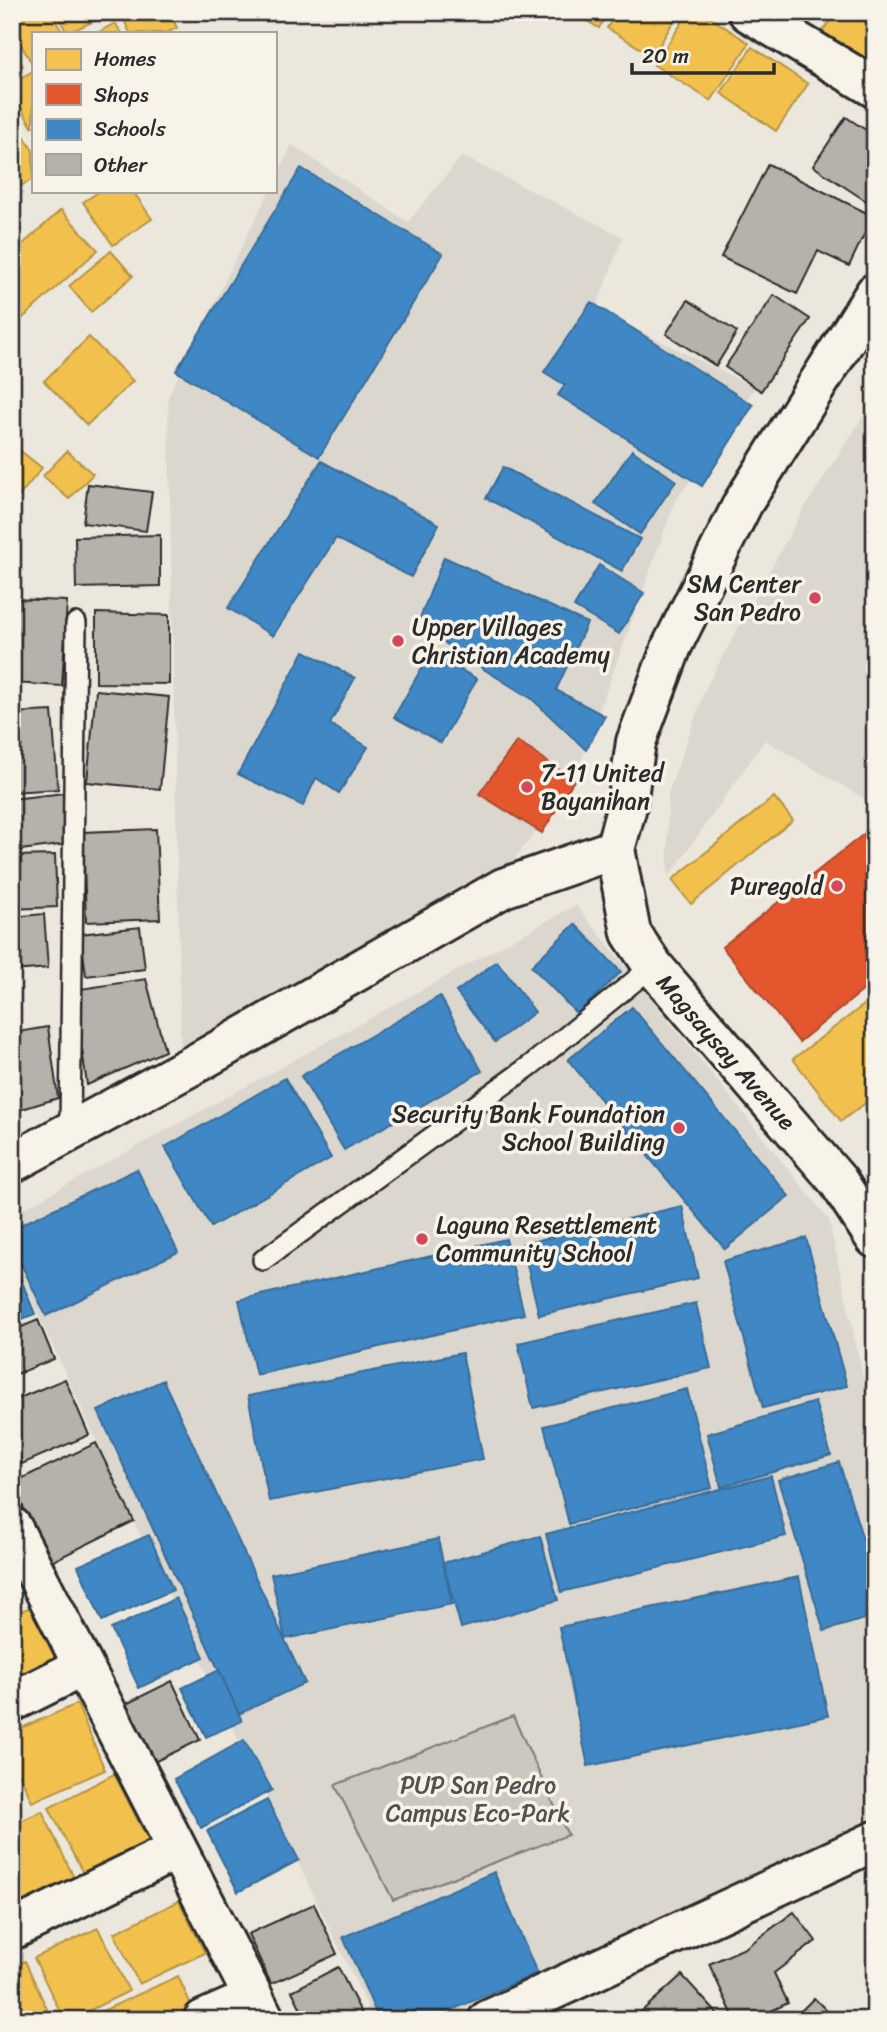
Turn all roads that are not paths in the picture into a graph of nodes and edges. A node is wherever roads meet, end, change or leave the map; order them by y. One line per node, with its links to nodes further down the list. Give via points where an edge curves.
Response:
1 (748, 12): 2 (street)
2 (797, 24): 3 (street)
3 (875, 88)
4 (875, 293): 6 (street, via 743,503 672,646 636,742)
5 (76, 623): 8 (lane)
6 (615, 849): 7 (street, Magsaysay Avenue, via 631,933); 8 (street, via 503,888 202,1060)
7 (653, 966): 10 (street, Magsaysay Avenue, via 838,1181); 11 (lane, via 531,1065)
8 (70, 1129): 9 (street)
9 (12, 1163)
10 (875, 1238)
11 (263, 1261)
12 (12, 1527): 13 (street)
13 (82, 1667): 14 (street); 16 (street)
14 (12, 1702)
15 (875, 1841): 20 (street)
16 (177, 1850): 17 (street); 18 (street)
17 (12, 1930)
18 (259, 2009): 19 (street)
19 (203, 2020)
20 (488, 2020)

